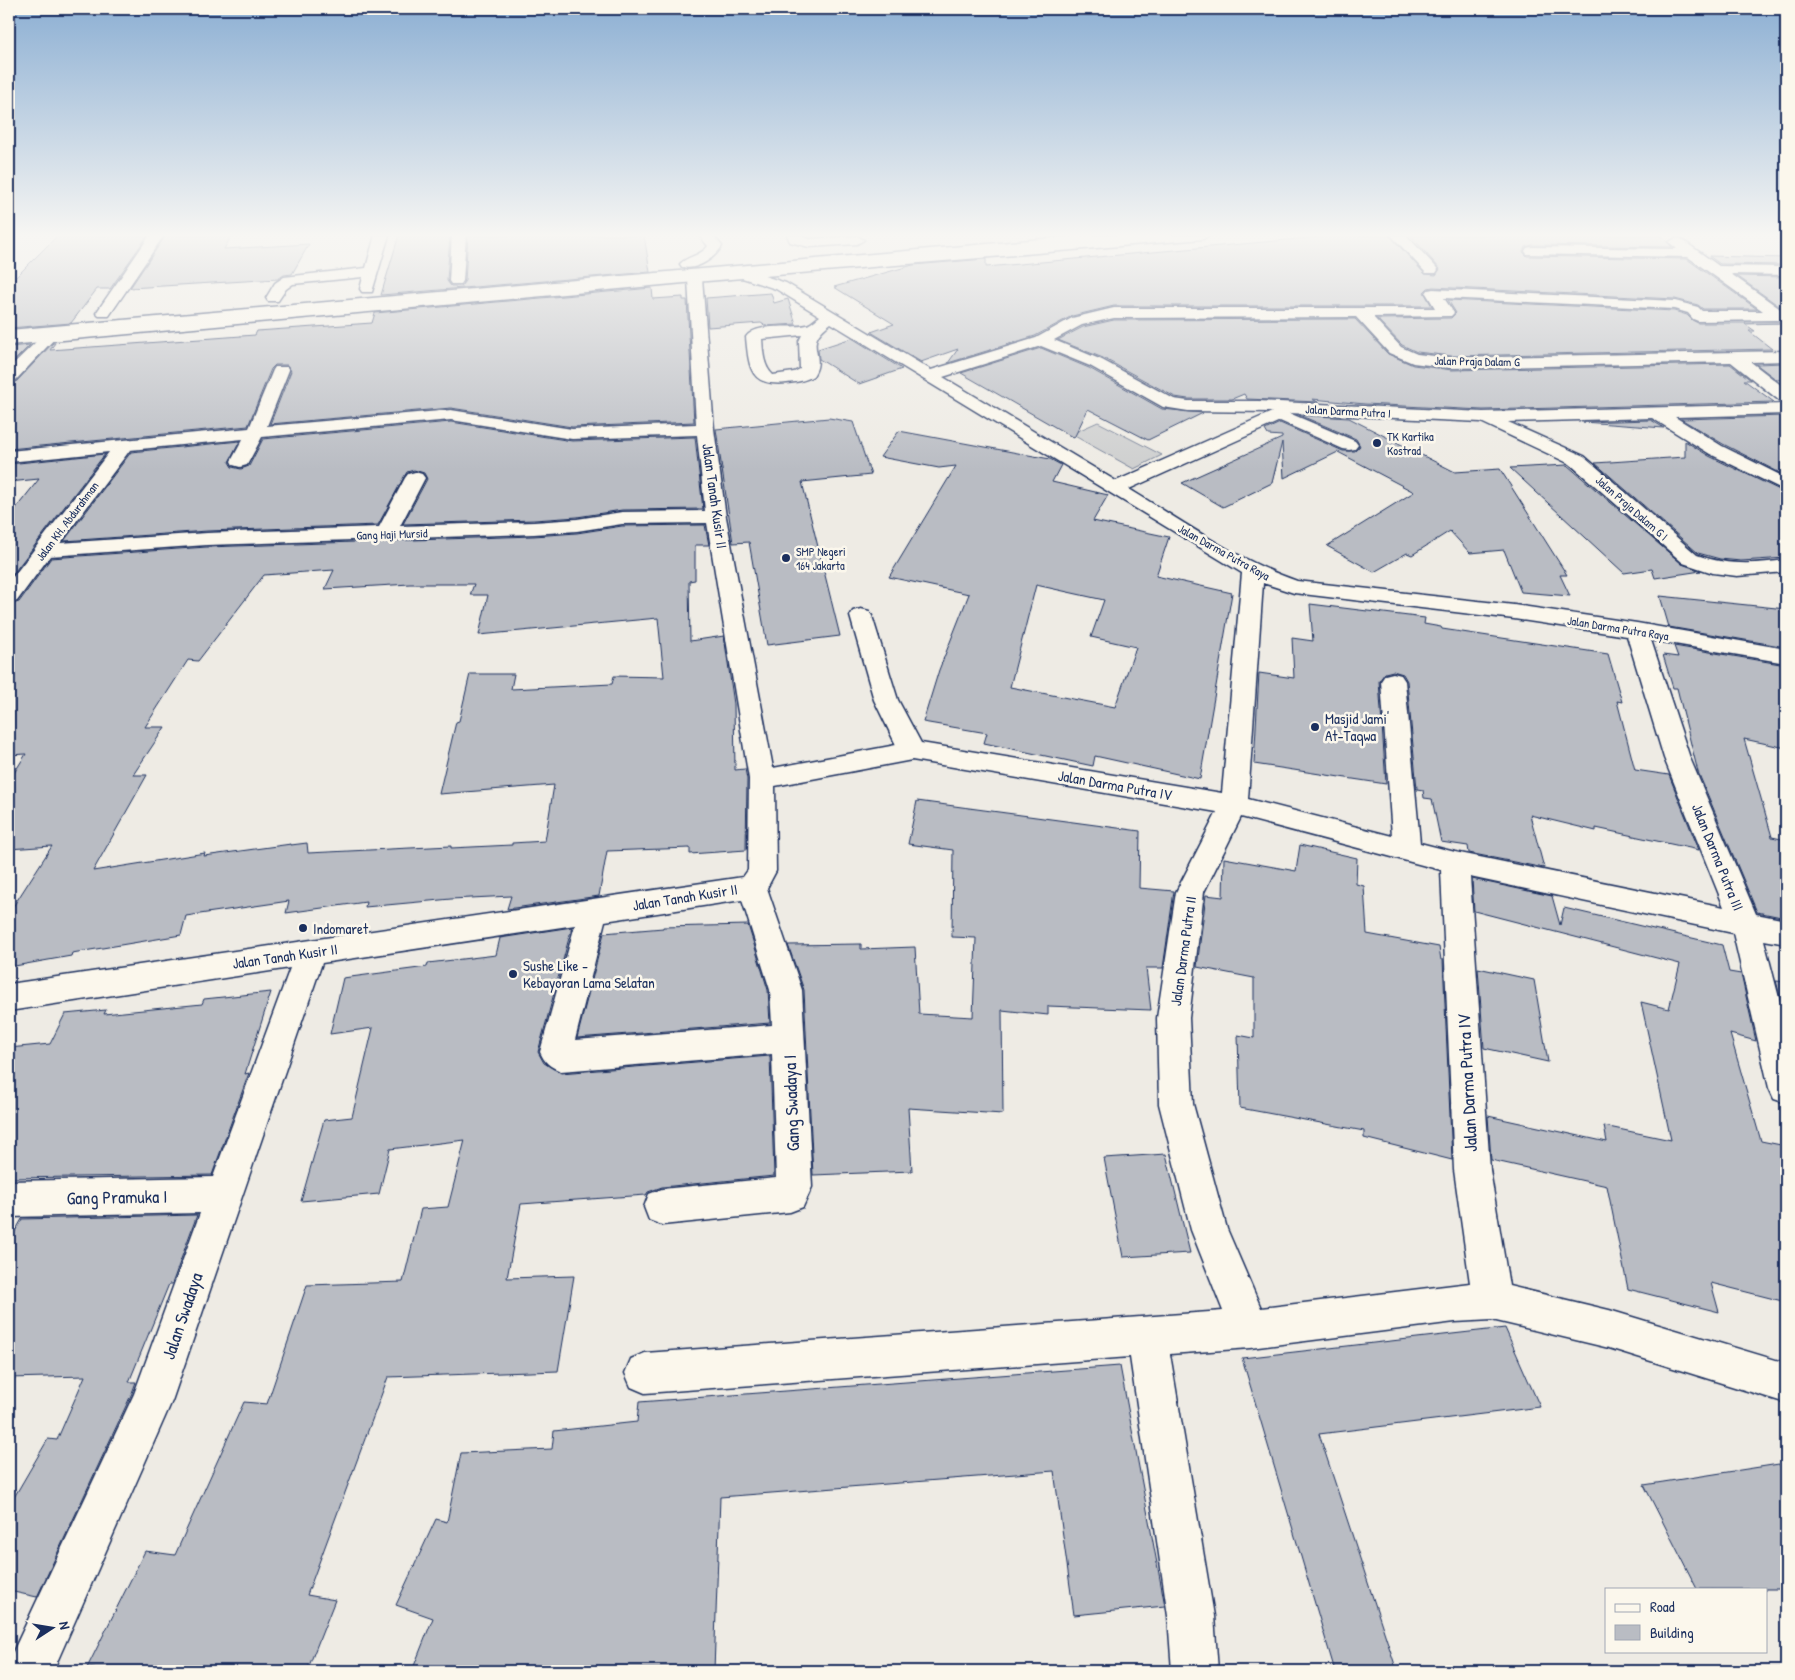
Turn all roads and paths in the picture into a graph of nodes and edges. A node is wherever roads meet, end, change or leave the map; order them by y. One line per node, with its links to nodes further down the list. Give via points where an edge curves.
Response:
1 (100, 313): 12 (main road)
2 (162, 313): 13 (main road)
3 (252, 313): 15 (main road)
4 (274, 313): 16 (main road)
5 (695, 313): 30 (main road, Jalan Tanah Kusir II)
6 (826, 313): 10 (main road, Jalan Darma Putra Raya)
7 (1112, 313): 18 (main road, via 1077,321)
8 (1361, 313): 20 (main road, Jalan Praja Dalam G, via 1394,350 1413,358 1438,362)
9 (1696, 313): 11 (main road, via 1698,316)
10 (830, 316): 14 (main road); 22 (main road, Jalan Darma Putra Raya)
11 (1782, 317)
12 (9, 322)
13 (9, 329)
14 (813, 329)
15 (9, 335)
16 (51, 336): 17 (main road); 23 (main road)
17 (9, 340)
18 (1042, 341): 22 (main road); 28 (main road, Jalan Darma Putra I, via 1096,363 1169,403 1182,406 1258,406)
19 (1786, 356): 20 (main road, Jalan Praja Dalam G)
20 (1736, 357): 24 (main road)
21 (282, 370): 31 (main road)
22 (929, 376): 38 (main road, Jalan Darma Putra Raya)
23 (9, 377)
24 (1786, 397)
25 (1786, 409): 26 (main road, Jalan Darma Putra I)
26 (1768, 410): 27 (main road, Jalan Darma Putra I); 29 (main road)
27 (1656, 413): 28 (main road, Jalan Darma Putra I); 37 (main road, via 1716,450)
28 (1483, 417): 42 (main road, Jalan Praja Dalam G I, via 1577,460 1690,558 1705,566 1767,570)
29 (1786, 426)
30 (706, 429): 31 (main road, via 572,434 451,415); 39 (main road, Jalan Tanah Kusir II)
31 (255, 434): 32 (main road); 35 (main road)
32 (124, 445): 34 (main road); 41 (main road, Jalan KH. Abdurahman)
33 (1349, 445): 38 (main road, via 1277,416)
34 (9, 456)
35 (240, 461)
36 (415, 478): 40 (main road)
37 (1786, 485)
38 (1115, 488): 43 (main road, Jalan Darma Putra Raya)
39 (716, 516): 40 (main road, Gang Haji Mursid, via 622,518 584,524); 50 (main road, Jalan Tanah Kusir II)
40 (386, 534): 41 (main road, Gang Haji Mursid, via 207,539)
41 (45, 550): 44 (main road, Jalan KH. Abdurahman)
42 (1786, 566)
43 (1253, 570): 46 (main road, Jalan Darma Putra Raya, via 1294,587 1514,612); 51 (main road, Jalan Darma Putra II)
44 (9, 596)
45 (862, 616): 49 (main road, via 886,700)
46 (1637, 630): 47 (main road, Jalan Darma Putra Raya); 56 (main road, Jalan Darma Putra III, via 1677,758)
47 (1786, 656)
48 (1393, 681): 52 (main road)
49 (912, 751): 50 (main road, Jalan Darma Putra IV); 51 (main road, Jalan Darma Putra IV)
50 (762, 778): 54 (main road, Jalan Tanah Kusir II, via 762,871)
51 (1234, 805): 52 (main road, Jalan Darma Putra IV); 66 (main road, Jalan Darma Putra II, via 1190,892 1173,1018 1176,1104 1209,1230)
52 (1407, 851): 53 (main road, Jalan Darma Putra IV)
53 (1455, 863): 56 (main road, Jalan Darma Putra IV); 65 (main road, Jalan Darma Putra IV, via 1472,1170)
54 (752, 887): 55 (main road, Jalan Tanah Kusir II); 60 (main road, Gang Swadaya I, via 786,990)
55 (593, 910): 58 (main road, Jalan Tanah Kusir II); 60 (main road, via 556,1052 561,1056)
56 (1745, 923): 57 (main road, Jalan Darma Putra IV); 61 (main road, Jalan Darma Putra III)
57 (1786, 932)
58 (311, 952): 59 (main road, Jalan Tanah Kusir II); 62 (main road, Jalan Swadaya)
59 (9, 997)
60 (789, 1038): 64 (main road, Gang Swadaya I, via 794,1187 790,1194)
61 (1786, 1088)
62 (225, 1195): 63 (main road, Gang Pramuka I); 70 (main road, Jalan Swadaya, via 152,1401)
63 (9, 1199)
64 (662, 1207)
65 (1492, 1301): 66 (main road, via 1455,1302); 69 (main road, via 1609,1328)
66 (1250, 1329): 67 (main road)
67 (1147, 1336): 68 (main road); 71 (main road, via 1191,1616)
68 (645, 1373)
69 (1786, 1383)
70 (29, 1671)
71 (1195, 1671)

